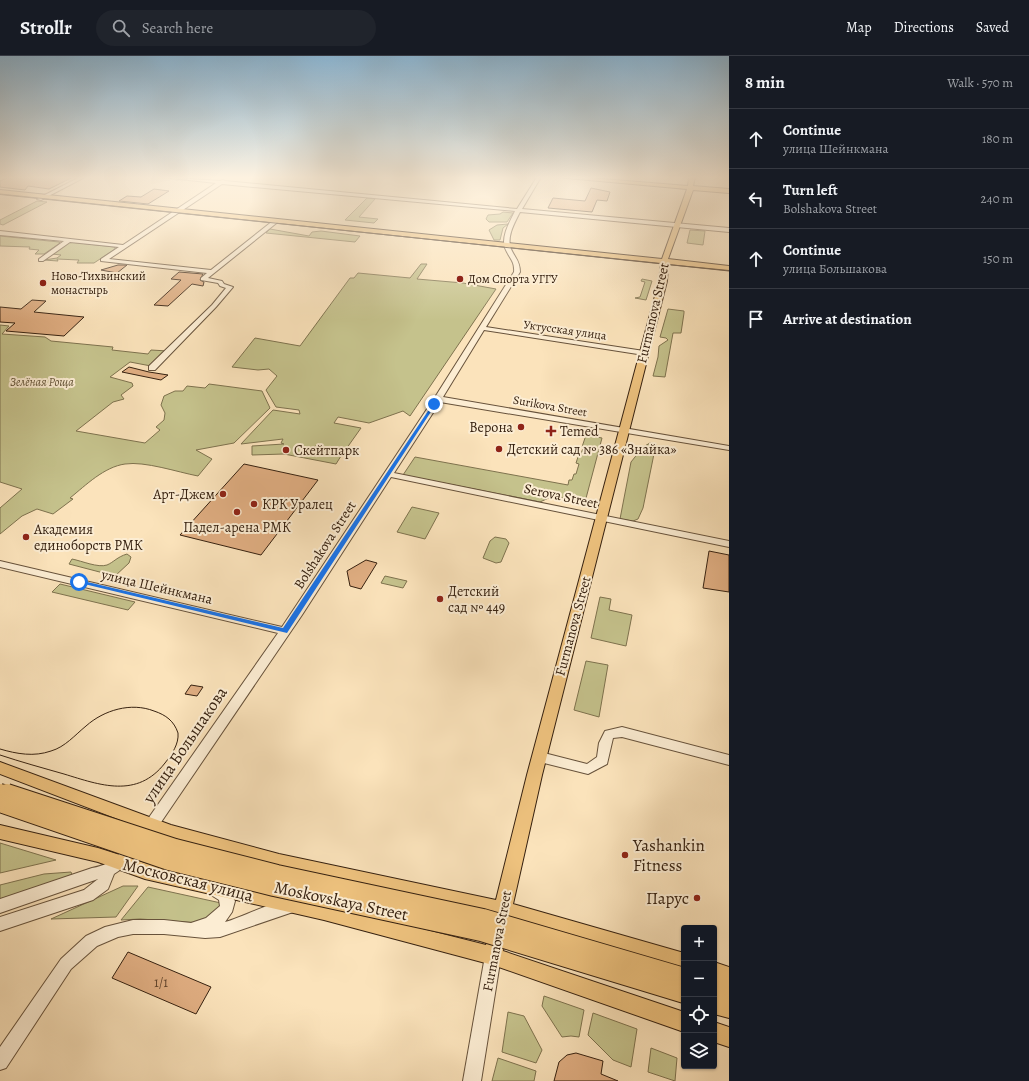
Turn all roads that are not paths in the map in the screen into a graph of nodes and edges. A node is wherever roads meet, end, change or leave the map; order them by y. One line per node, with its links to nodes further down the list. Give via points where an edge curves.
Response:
1 (677, 224): 13 (main road, Furmanova Street)
2 (156, 225): 10 (street)
3 (270, 225): 15 (street)
4 (301, 225): 11 (main road)
5 (513, 225): 11 (street)
6 (684, 225): 7 (street)
7 (729, 230)
8 (0, 233): 9 (street)
9 (69, 240): 10 (street); 12 (street)
10 (122, 246): 15 (street, via 103,260)
11 (508, 247): 13 (main road); 17 (street, via 517,262 517,272)
12 (41, 260)
13 (665, 263): 14 (main road); 16 (main road); 18 (main road, Furmanova Street, via 663,281)
14 (729, 268)
15 (212, 272): 19 (street, via 203,279 230,287)
16 (729, 272)
17 (483, 328): 18 (street, Уктусская улица); 20 (street)
18 (644, 352): 21 (main road, Furmanova Street)
19 (152, 368)
20 (438, 399): 21 (street, Surikova Street); 23 (street)
21 (624, 431): 22 (street, Surikova Street); 24 (main road, Furmanova Street)
22 (729, 448)
23 (388, 474): 24 (street, Serova Street); 27 (street, Bolshakova Street)
24 (602, 518): 25 (street, Serova Street); 28 (main road, Furmanova Street)
25 (729, 544)
26 (0, 564): 27 (street, улица Шейнкмана)
27 (284, 631): 33 (street, улица Большакова)
28 (540, 757): 29 (street, via 588,769 603,760 609,734 622,732); 39 (main road, Furmanova Street)
29 (729, 760)
30 (0, 768): 33 (main road)
31 (0, 790): 45 (main road, Moskovskaya Street, bridge, via 175,848 277,874 484,918)
32 (0, 804): 49 (main road, Moskovskaya Street, bridge, via 169,861 274,887 481,932)
33 (152, 826): 35 (street, улица Большакова); 39 (main road, via 279,861)
34 (0, 832): 35 (main road, Московская улица, via 52,843)
35 (114, 867): 36 (main road, Московская улица, via 145,871); 37 (street); 40 (street, улица Большакова, via 103,884 88,895)
36 (207, 886): 38 (main road, Московская улица); 41 (street, via 226,898 226,910 213,923 203,927)
37 (0, 906)
38 (293, 906): 41 (street, via 266,913 233,928 211,932); 42 (main road, Московская улица)
39 (502, 909): 42 (main road, Furmanova Street); 43 (main road)
40 (0, 924)
41 (182, 929): 55 (street, via 128,927 110,932 88,943 66,964)
42 (493, 956): 52 (main road, Московская улица); 56 (street, Furmanova Street)
43 (681, 961)
44 (717, 972): 46 (main road)
45 (681, 976)
46 (729, 976)
47 (717, 987): 48 (main road)
48 (729, 990)
49 (681, 993)
50 (717, 1005): 51 (main road)
51 (729, 1008)
52 (681, 1021)
53 (717, 1033): 54 (main road)
54 (729, 1037)
55 (0, 1062)
56 (472, 1081)

